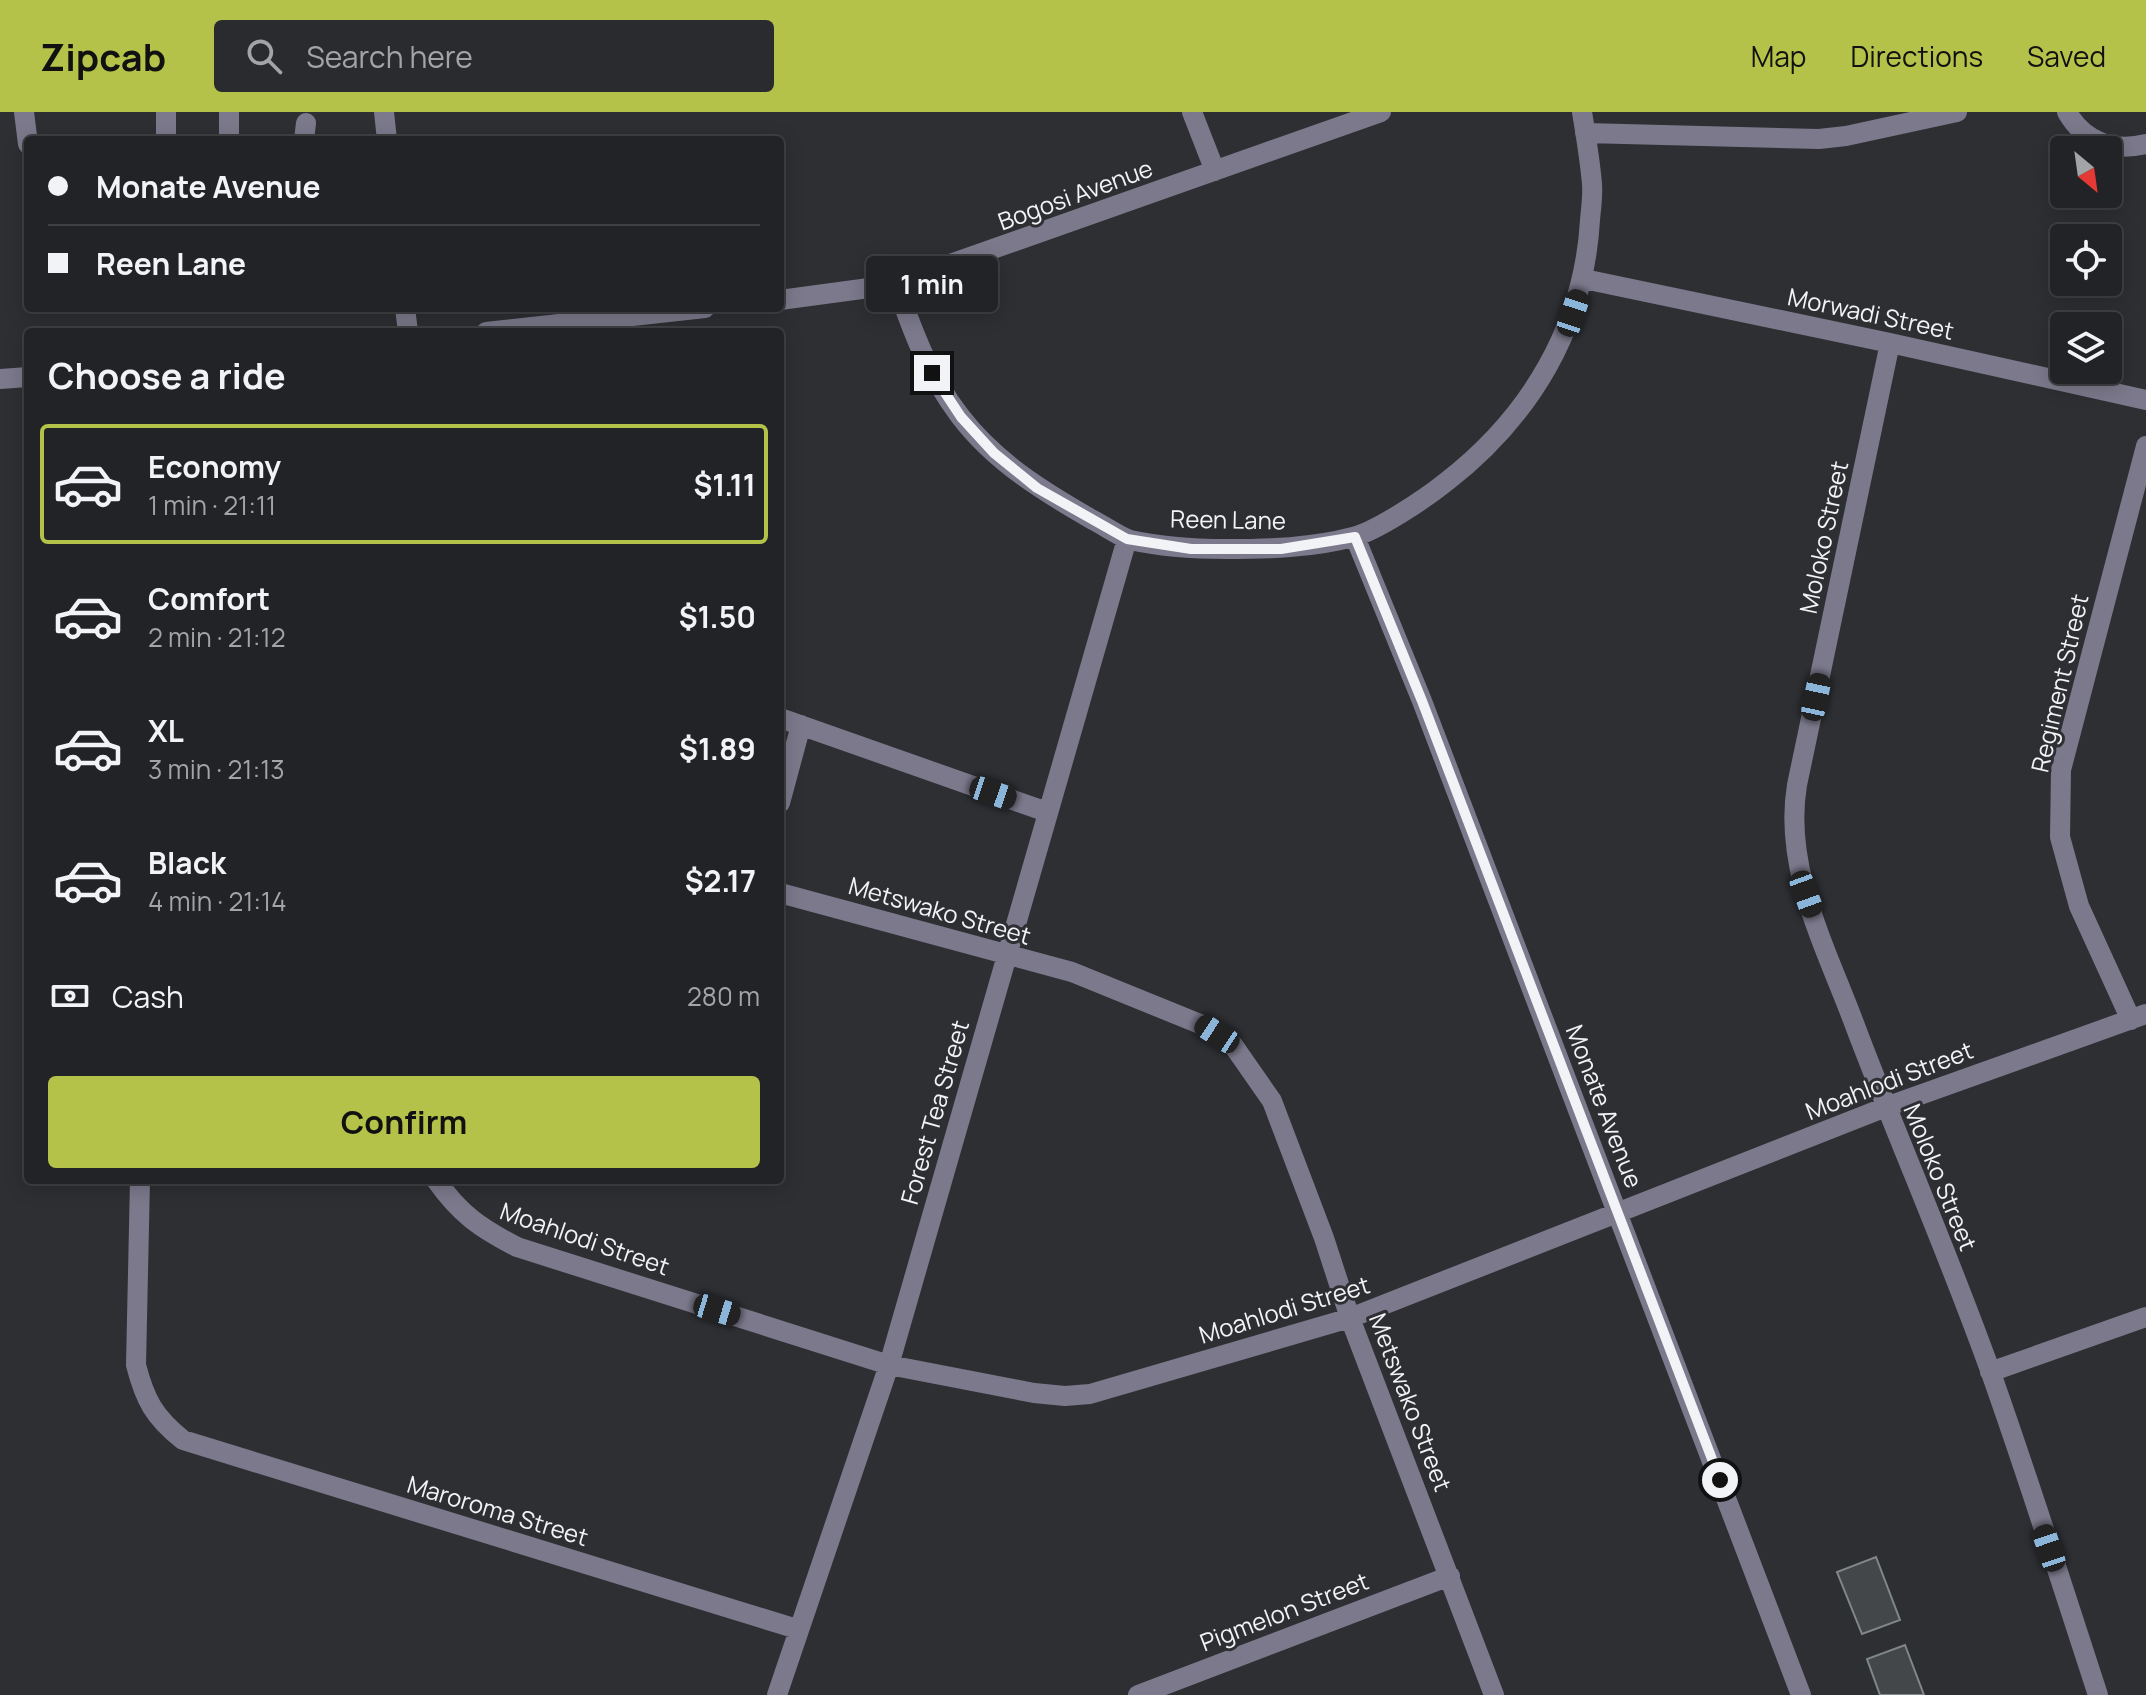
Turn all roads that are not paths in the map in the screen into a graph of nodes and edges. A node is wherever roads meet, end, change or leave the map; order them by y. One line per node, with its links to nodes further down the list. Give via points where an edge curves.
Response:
1 (24, 112): 11 (street)
2 (166, 112): 12 (street)
3 (229, 112): 13 (street)
4 (384, 112): 14 (street)
5 (1192, 112): 16 (street)
6 (1381, 112): 16 (street, Bogosi Avenue)
7 (1582, 112): 10 (street, Reen Lane)
8 (1957, 112): 10 (street, via 1819,139)
9 (2067, 112): 15 (street, via 2087,136 2108,146)
10 (1585, 133): 17 (street, Reen Lane, via 1592,187)
11 (27, 136)
12 (166, 136)
13 (229, 136)
14 (387, 136)
15 (2146, 144)
16 (1215, 171): 18 (street, Bogosi Avenue, via 978,256)
17 (1584, 279): 22 (street, Morwadi Street); 27 (street, Reen Lane, via 1550,365 1517,414 1477,458 1424,499)
18 (895, 280): 19 (street, Bogosi Avenue); 28 (street, Reen Lane, via 932,373 961,417 1037,488)
19 (784, 300)
20 (668, 312): 21 (street)
21 (522, 328)
22 (1890, 343): 25 (street, Morwadi Street); 36 (street, Moloko Street, via 1793,812 1806,894)
23 (24, 377): 24 (street)
24 (0, 379)
25 (2146, 400)
26 (2146, 446): 35 (street, Regiment Street, via 2061,770 2060,837 2079,906)
27 (1355, 537): 28 (street, Reen Lane, via 1281,549 1191,549); 39 (street, Monate Avenue)
28 (1127, 539): 32 (street, Forest Tea Street)
29 (784, 719): 30 (street)
30 (801, 725): 31 (street); 32 (street)
31 (784, 788)
32 (1047, 812): 34 (street, Forest Tea Street)
33 (784, 894): 34 (street, Metswako Street)
34 (1005, 955): 41 (street, Metswako Street, via 1125,992 1200,1024 1233,1045 1272,1101); 42 (street, Forest Tea Street)
35 (2138, 1017): 36 (street, Moahlodi Street)
36 (1886, 1107): 39 (street, Moahlodi Street); 43 (street, Moloko Street)
37 (140, 1184): 45 (street, Maroroma Street, via 136,1365 152,1410 183,1440)
38 (439, 1184): 42 (street, Moahlodi Street, via 481,1228 517,1247)
39 (1618, 1213): 41 (street, Moahlodi Street); 49 (street, Monate Avenue)
40 (2146, 1317): 43 (street)
41 (1350, 1318): 42 (street, Moahlodi Street, via 1090,1394 1034,1393); 44 (street, Metswako Street)
42 (889, 1365): 45 (street, Forest Tea Street)
43 (1990, 1372): 50 (street, Moloko Street)
44 (1450, 1576): 47 (street, Pigmelon Street); 48 (street, Metswako Street)
45 (797, 1629): 46 (street, Forest Tea Street)
46 (777, 1695)
47 (1138, 1695)
48 (1494, 1695)
49 (1801, 1695)
50 (2098, 1695)

